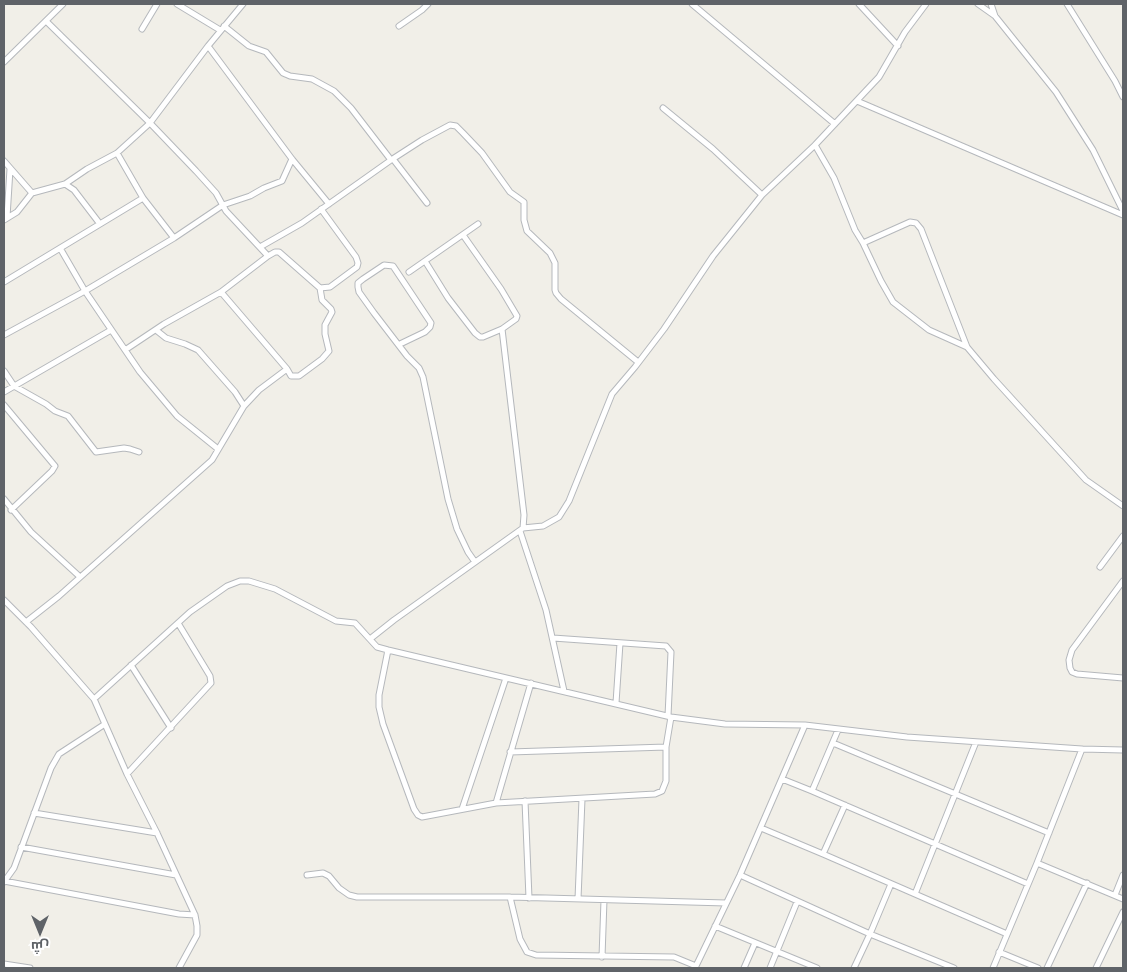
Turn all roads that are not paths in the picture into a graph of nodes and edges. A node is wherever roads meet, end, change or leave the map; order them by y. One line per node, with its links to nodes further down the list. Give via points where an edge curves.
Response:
1 (63, 4): 14 (street)
2 (157, 4): 17 (street)
3 (177, 4): 16 (street)
4 (243, 4): 16 (street)
5 (428, 4): 15 (street)
6 (692, 4): 12 (street)
7 (859, 4): 19 (street)
8 (926, 4): 19 (street)
9 (978, 4): 13 (street)
10 (991, 4): 13 (street)
11 (1067, 4): 21 (street, via 1116,81)
12 (698, 6): 25 (street)
13 (995, 16): 40 (street, via 1056,92 1093,150)
14 (46, 21): 20 (street); 24 (street)
15 (399, 26)
16 (222, 28): 18 (street); 29 (street, via 249,46 266,52 283,73 312,78 334,91)
17 (142, 29)
18 (208, 46): 24 (street); 28 (street)
19 (898, 46): 22 (street, via 879,76)
20 (4, 62)
21 (1123, 98)
22 (857, 101): 25 (street); 41 (street)
23 (663, 108): 34 (street)
24 (150, 123): 27 (street); 38 (street)
25 (835, 124): 26 (street)
26 (815, 145): 34 (street); 47 (street)
27 (117, 153): 32 (street); 35 (street)
28 (292, 159): 36 (street); 38 (street, via 282,182)
29 (392, 160): 36 (street); 37 (street); 64 (street, via 446,126 456,126 482,153 510,192 524,202 527,231 550,253 555,263 556,293)
30 (4, 161): 31 (street)
31 (10, 169): 33 (street); 42 (street)
32 (65, 184): 33 (street); 43 (street, via 74,190)
33 (32, 193): 42 (street, via 17,212)
34 (762, 195): 64 (street, via 713,256)
35 (144, 198): 43 (street); 46 (street)
36 (329, 204): 39 (street)
37 (427, 204)
38 (223, 205): 46 (street); 48 (street)
39 (321, 209): 48 (street); 54 (street, via 358,263 335,284)
40 (1123, 211)
41 (1123, 215)
42 (5, 219)
43 (100, 224): 49 (street)
44 (478, 224): 45 (street)
45 (463, 235): 51 (street); 57 (street, via 517,316)
46 (174, 238): 55 (street)
47 (864, 244): 62 (street, via 893,302 928,330); 62 (street, via 910,222 916,223)
48 (260, 247): 50 (street)
49 (60, 248): 53 (street); 55 (street)
50 (268, 256): 54 (street, via 278,252); 56 (street)
51 (425, 261): 52 (street); 57 (street, via 475,333 483,337)
52 (409, 272)
53 (4, 282)
54 (320, 288): 65 (street, via 322,300 332,312 325,325 329,351 299,376 291,376)
55 (85, 291): 58 (street); 60 (street)
56 (222, 292): 59 (street); 65 (street)
57 (502, 329): 76 (street, via 524,515)
58 (111, 330): 63 (street); 67 (street)
59 (156, 330): 63 (street); 70 (street, via 166,338 198,350)
60 (4, 335)
61 (400, 344): 61 (street, via 374,313 358,287 363,279 384,265 393,266 431,323 425,332); 78 (street, via 423,377 448,498 457,529)
62 (967, 346): 74 (street, via 1086,480)
63 (125, 350): 71 (street, via 177,416)
64 (638, 362): 76 (street, via 612,394 569,501 559,517 543,526)
65 (287, 369): 70 (street)
66 (4, 371): 67 (street)
67 (14, 386): 68 (street); 72 (street, via 68,416 96,452 124,448)
68 (4, 392)
69 (4, 405): 75 (street, via 55,466)
70 (244, 406): 71 (street)
71 (218, 449): 80 (street, via 212,460)
72 (139, 452)
73 (4, 500): 75 (street)
74 (1123, 506)
75 (11, 510): 80 (street)
76 (522, 530): 78 (street); 85 (street)
77 (1123, 536): 79 (street)
78 (475, 562): 86 (street)
79 (1100, 567)
80 (79, 576): 83 (street)
81 (1123, 582): 91 (street, via 1072,650 1069,660 1072,672 1077,674)
82 (4, 600): 83 (street)
83 (26, 622): 94 (street)
84 (178, 623): 86 (street, via 227,586 249,581 275,589 336,622 355,623); 89 (street); 99 (street, via 211,683)
85 (553, 638): 87 (street); 93 (street)
86 (370, 639): 88 (street, via 378,647)
87 (620, 643): 95 (street); 96 (street, via 666,646 670,649)
88 (388, 650): 90 (street); 115 (street, via 379,707 414,809 422,816)
89 (132, 665): 94 (street); 99 (street)
90 (506, 678): 92 (street); 115 (street)
91 (1123, 678)
92 (531, 684): 93 (street); 106 (street)
93 (564, 692): 95 (street)
94 (94, 699): 97 (street)
95 (616, 703): 96 (street)
96 (669, 716): 98 (street, via 724,724); 103 (street)
97 (105, 724): 107 (street); 116 (street, via 59,754)
98 (805, 725): 100 (street); 108 (street)
99 (171, 728): 107 (street)
100 (838, 730): 101 (street); 102 (street)
101 (976, 742): 104 (street); 110 (street)
102 (833, 743): 109 (street); 110 (street)
103 (666, 747): 106 (street); 111 (street, via 666,781 662,791)
104 (1082, 748): 105 (street); 119 (street)
105 (1123, 750)
106 (510, 752): 113 (street)
107 (127, 774): 118 (street)
108 (782, 779): 109 (street); 117 (street)
109 (812, 791): 114 (street)
110 (955, 794): 119 (street); 120 (street)
111 (582, 798): 112 (street); 136 (street)
112 (525, 800): 113 (street); 135 (street)
113 (496, 803): 115 (street)
114 (845, 805): 120 (street); 122 (street)
115 (462, 809)
116 (34, 813): 118 (street); 121 (street)
117 (761, 828): 122 (street); 126 (street)
118 (157, 833): 124 (street)
119 (1049, 833): 123 (street)
120 (934, 844): 131 (street); 132 (street)
121 (21, 847): 124 (street); 128 (street, via 14,868)
122 (823, 854): 130 (street)
123 (1037, 863): 129 (street); 131 (street)
124 (176, 875): 142 (street)
125 (307, 875): 134 (street, via 323,873 339,888 357,897)
126 (740, 875): 139 (street); 140 (street)
127 (1123, 875): 133 (street)
128 (4, 881): 142 (street)
129 (1087, 883): 133 (street); 162 (street)
130 (891, 884): 132 (street); 144 (street)
131 (1028, 884): 145 (street)
132 (915, 894): 145 (street)
133 (1115, 896): 137 (street)
134 (510, 897): 135 (street); 149 (street, via 520,939 527,952 536,955)
135 (529, 898): 136 (street)
136 (578, 899): 138 (street)
137 (1123, 899)
138 (604, 900): 140 (street); 149 (street)
139 (797, 902): 144 (street); 147 (street)
140 (726, 903): 143 (street)
141 (1123, 912): 163 (street)
142 (195, 915): 154 (street, via 196,935)
143 (715, 926): 146 (street); 152 (street)
144 (870, 934): 151 (street); 158 (street)
145 (1007, 934): 148 (street)
146 (754, 943): 147 (street); 155 (street)
147 (777, 952): 156 (street); 157 (street)
148 (999, 952): 160 (street); 161 (street)
149 (602, 956): 152 (street, via 674,957)
150 (4, 964): 153 (street)
151 (943, 966): 159 (street)
152 (696, 967)
153 (30, 968)
154 (179, 968)
155 (744, 968)
156 (770, 968)
157 (817, 968)
158 (854, 968)
159 (954, 968)
160 (993, 968)
161 (1038, 968)
162 (1047, 968)
163 (1096, 968)

